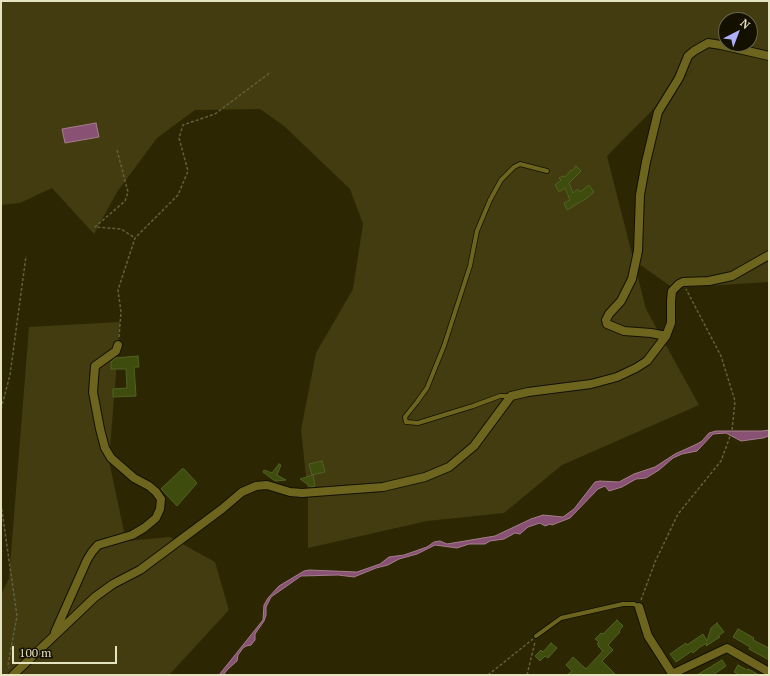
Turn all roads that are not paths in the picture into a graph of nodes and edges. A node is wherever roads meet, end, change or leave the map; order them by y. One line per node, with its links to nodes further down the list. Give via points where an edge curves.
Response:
1 (769, 56): 4 (street, via 708,43 688,56 679,78 658,112 640,194 638,251 632,279 621,301 608,314 606,320 607,324 624,331)
2 (547, 171): 6 (lane, via 520,164 501,180 477,231 468,273 444,346 427,388 405,417 406,422 418,423 500,396)
3 (769, 255): 4 (street, via 732,276 681,283 672,291 671,323)
4 (666, 336): 6 (street, via 647,361 617,377 591,384)
5 (118, 345): 9 (street, via 116,351 95,366 93,392 100,429 105,448 111,458 134,478 156,492 161,499 160,510 156,518 144,528 132,535 98,545 92,552)
6 (511, 396): 9 (street, via 474,446 449,467 425,477 383,487 329,492 290,492 267,485 256,486 242,492 140,570 94,597)
7 (639, 606): 8 (lane, via 623,604 561,618); 12 (street, via 648,636)
8 (536, 636)
9 (53, 637): 10 (street)
10 (11, 672)
11 (769, 672): 12 (street, via 727,648)
12 (673, 675)

